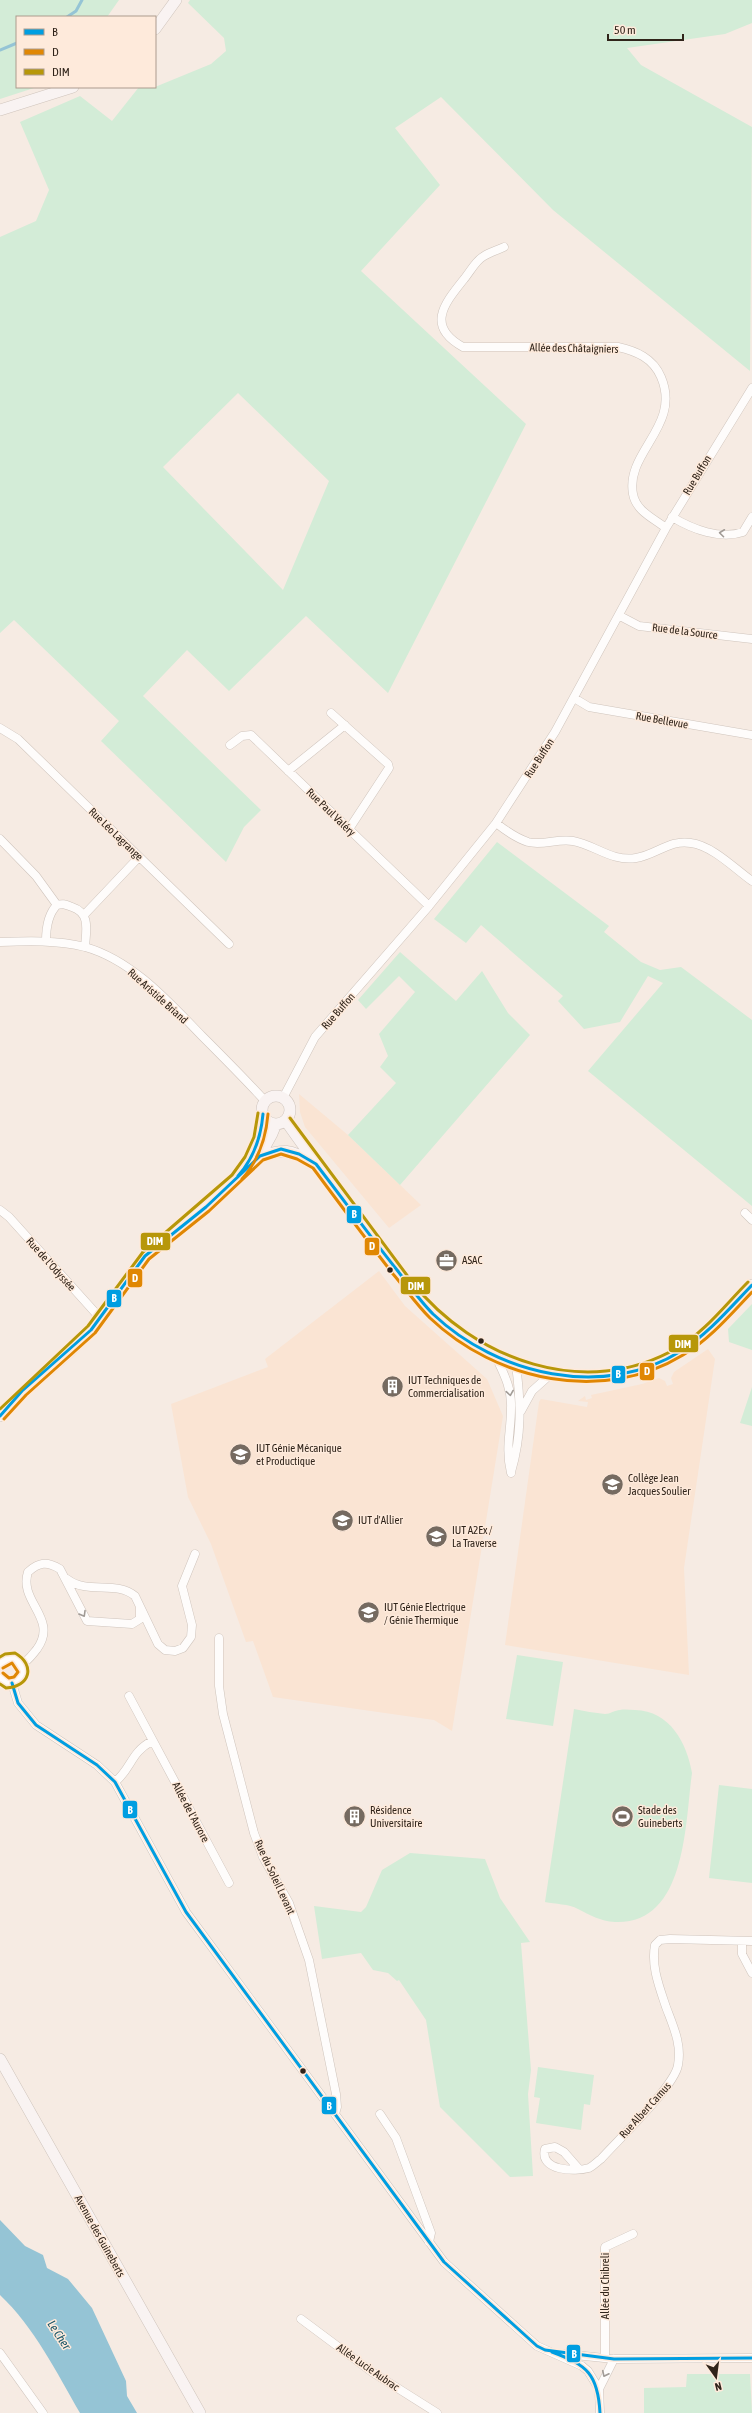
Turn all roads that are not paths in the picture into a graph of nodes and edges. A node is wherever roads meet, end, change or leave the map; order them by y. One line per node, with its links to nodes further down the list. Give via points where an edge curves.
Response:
1 (176, 0): 2 (main road)
2 (156, 29)
3 (70, 88): 4 (main road)
4 (0, 110)
5 (504, 247): 9 (street, Allée des Châtaigniers, via 483,256 444,304 441,318 444,330 452,341 462,347 618,347 633,350 650,361 660,373 666,388 666,404 664,416 637,466 632,482 633,494 644,513)
6 (752, 388): 7 (street, Rue Buffon)
7 (672, 517): 8 (street, one-way to 7, via 743,532 735,535 694,530); 9 (street, Rue Buffon)
8 (752, 517)
9 (666, 528): 10 (street, Rue Buffon)
10 (620, 616): 11 (street, Rue de la Source, via 639,626); 12 (street, Rue Buffon)
11 (752, 639)
12 (574, 698): 16 (street, Rue Bellevue, via 589,707); 19 (street, Rue Buffon, via 556,732)
13 (331, 713): 14 (street)
14 (345, 725): 18 (street); 20 (street, via 388,764 389,768)
15 (0, 728): 22 (street, Rue Léo Lagrange, via 18,739)
16 (752, 735)
17 (230, 745): 18 (street, Rue Paul Valéry, via 242,736 251,735)
18 (288, 771): 20 (street, Rue Paul Valéry)
19 (496, 823): 23 (street, via 515,837 529,842 573,841 623,859 637,858 679,842 692,843 704,847); 25 (street, Rue Buffon)
20 (349, 829): 25 (street, Rue Paul Valéry)
21 (0, 840): 24 (street, via 36,876)
22 (139, 857): 26 (street); 29 (street, Rue Léo Lagrange)
23 (752, 881)
24 (57, 905): 26 (street, via 63,903 78,909); 27 (street, via 52,910 46,930)
25 (429, 906): 31 (street, Rue Buffon, via 315,1037)
26 (84, 915): 30 (street, via 87,922)
27 (46, 941): 28 (street, Rue Aristide Briand); 30 (street, Rue Aristide Briand)
28 (0, 942)
29 (228, 944)
30 (85, 947): 32 (street, Rue Aristide Briand, via 112,958 132,971 174,1008)
31 (283, 1098): 32 (main road, via 276,1096); 34 (main road, via 290,1109)
32 (265, 1101): 33 (main road)
33 (263, 1114): 34 (main road, via 268,1121); 37 (main road, via 262,1131)
34 (281, 1122): 35 (main road); 36 (main road)
35 (260, 1156): 36 (main road, via 282,1149 299,1154); 37 (main road)
36 (316, 1164): 43 (main road, via 419,1300 440,1320)
37 (241, 1173): 42 (main road, via 206,1206 145,1256)
38 (0, 1210): 42 (street, Rue de l'Odyssée)
39 (745, 1213): 40 (street)
40 (752, 1220)
41 (752, 1285): 45 (main road, via 697,1340 661,1362 608,1377)
42 (101, 1319): 47 (main road, via 22,1391)
43 (496, 1357): 44 (main road); 46 (street, one-way to 46, via 507,1380 510,1394 506,1454 510,1473 516,1456)
44 (516, 1365): 45 (main road); 46 (street)
45 (551, 1374): 46 (street, via 532,1391)
46 (521, 1411)
47 (0, 1416)
48 (195, 1554): 52 (street, via 182,1586 192,1625 189,1642 179,1650 165,1650 158,1644)
49 (66, 1578): 50 (street, via 76,1586 129,1591 135,1596); 51 (street, one-way to 51, via 87,1621); 55 (street, via 60,1569 52,1564 35,1565 28,1572 26,1588 45,1630 42,1642)
50 (140, 1607): 51 (street, via 140,1619); 52 (street)
51 (132, 1624): 52 (street)
52 (151, 1631)
53 (219, 1638): 66 (street, Rue du Soleil Levant, via 219,1686 223,1714 254,1833 263,1857 289,1903 309,1960 336,2094)
54 (0, 1663): 55 (street, via 12,1658)
55 (22, 1664): 57 (street, via 22,1676)
56 (0, 1677): 57 (street)
57 (12, 1683): 60 (street, via 18,1703 36,1725 97,1765)
58 (129, 1696): 59 (street, Allée de l'Aurore)
59 (152, 1741): 60 (street, via 136,1752 124,1773); 61 (street, Allée de l'Aurore)
60 (115, 1782): 66 (street, via 186,1912)
61 (229, 1883)
62 (742, 1941): 63 (street); 64 (street, via 742,1954); 68 (street, Rue Albert Camus, via 660,1940 655,1945 654,1969 678,2038 678,2066 675,2076 602,2158 588,2168)
63 (752, 1941)
64 (752, 1973)
65 (0, 2059): 79 (main road, Avenue des Guineberts)
66 (335, 2114): 70 (street)
67 (380, 2114): 70 (street, via 396,2138 431,2233)
68 (578, 2168)
69 (633, 2234): 74 (street, Allée du Chibreli, via 605,2247)
70 (429, 2242): 73 (street, via 444,2262 537,2346)
71 (301, 2319): 80 (street, Allée Lucie Aubrac, via 372,2372)
72 (0, 2353): 78 (street)
73 (554, 2353): 74 (street); 77 (street, via 582,2366)
74 (605, 2357): 76 (street)
75 (752, 2358): 76 (street)
76 (614, 2359): 77 (street, one-way to 77)
77 (599, 2389): 81 (street)
78 (43, 2413)
79 (200, 2413)
80 (437, 2413)
81 (600, 2413)

